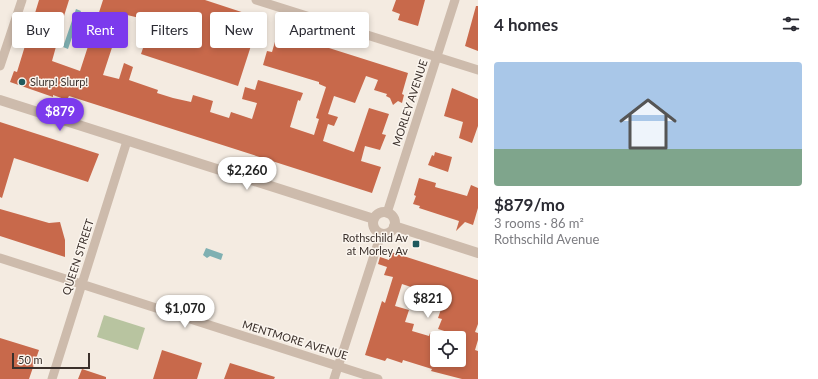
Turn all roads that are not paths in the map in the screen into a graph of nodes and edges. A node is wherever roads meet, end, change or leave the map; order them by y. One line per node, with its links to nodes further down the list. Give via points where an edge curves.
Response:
1 (22, 0): 5 (street)
2 (256, 0): 4 (street)
3 (455, 0): 4 (street, MORLEY AVENUE)
4 (437, 57): 6 (street); 9 (street, MORLEY AVENUE)
5 (0, 66)
6 (478, 70)
7 (0, 100): 8 (street)
8 (127, 142): 10 (street); 15 (street, QUEEN STREET)
9 (387, 213): 10 (street, via 379,213); 11 (street, via 393,217)
10 (374, 219): 12 (street, via 375,230)
11 (394, 226): 12 (street, via 389,233); 13 (street)
12 (381, 234): 16 (street)
13 (478, 253)
14 (0, 258): 15 (street, MENTMORE AVENUE)
15 (82, 285): 16 (street, MENTMORE AVENUE); 17 (street, QUEEN STREET)
16 (338, 366): 18 (street); 19 (street, MENTMORE AVENUE)
17 (52, 379)
18 (334, 379)
19 (378, 379)

